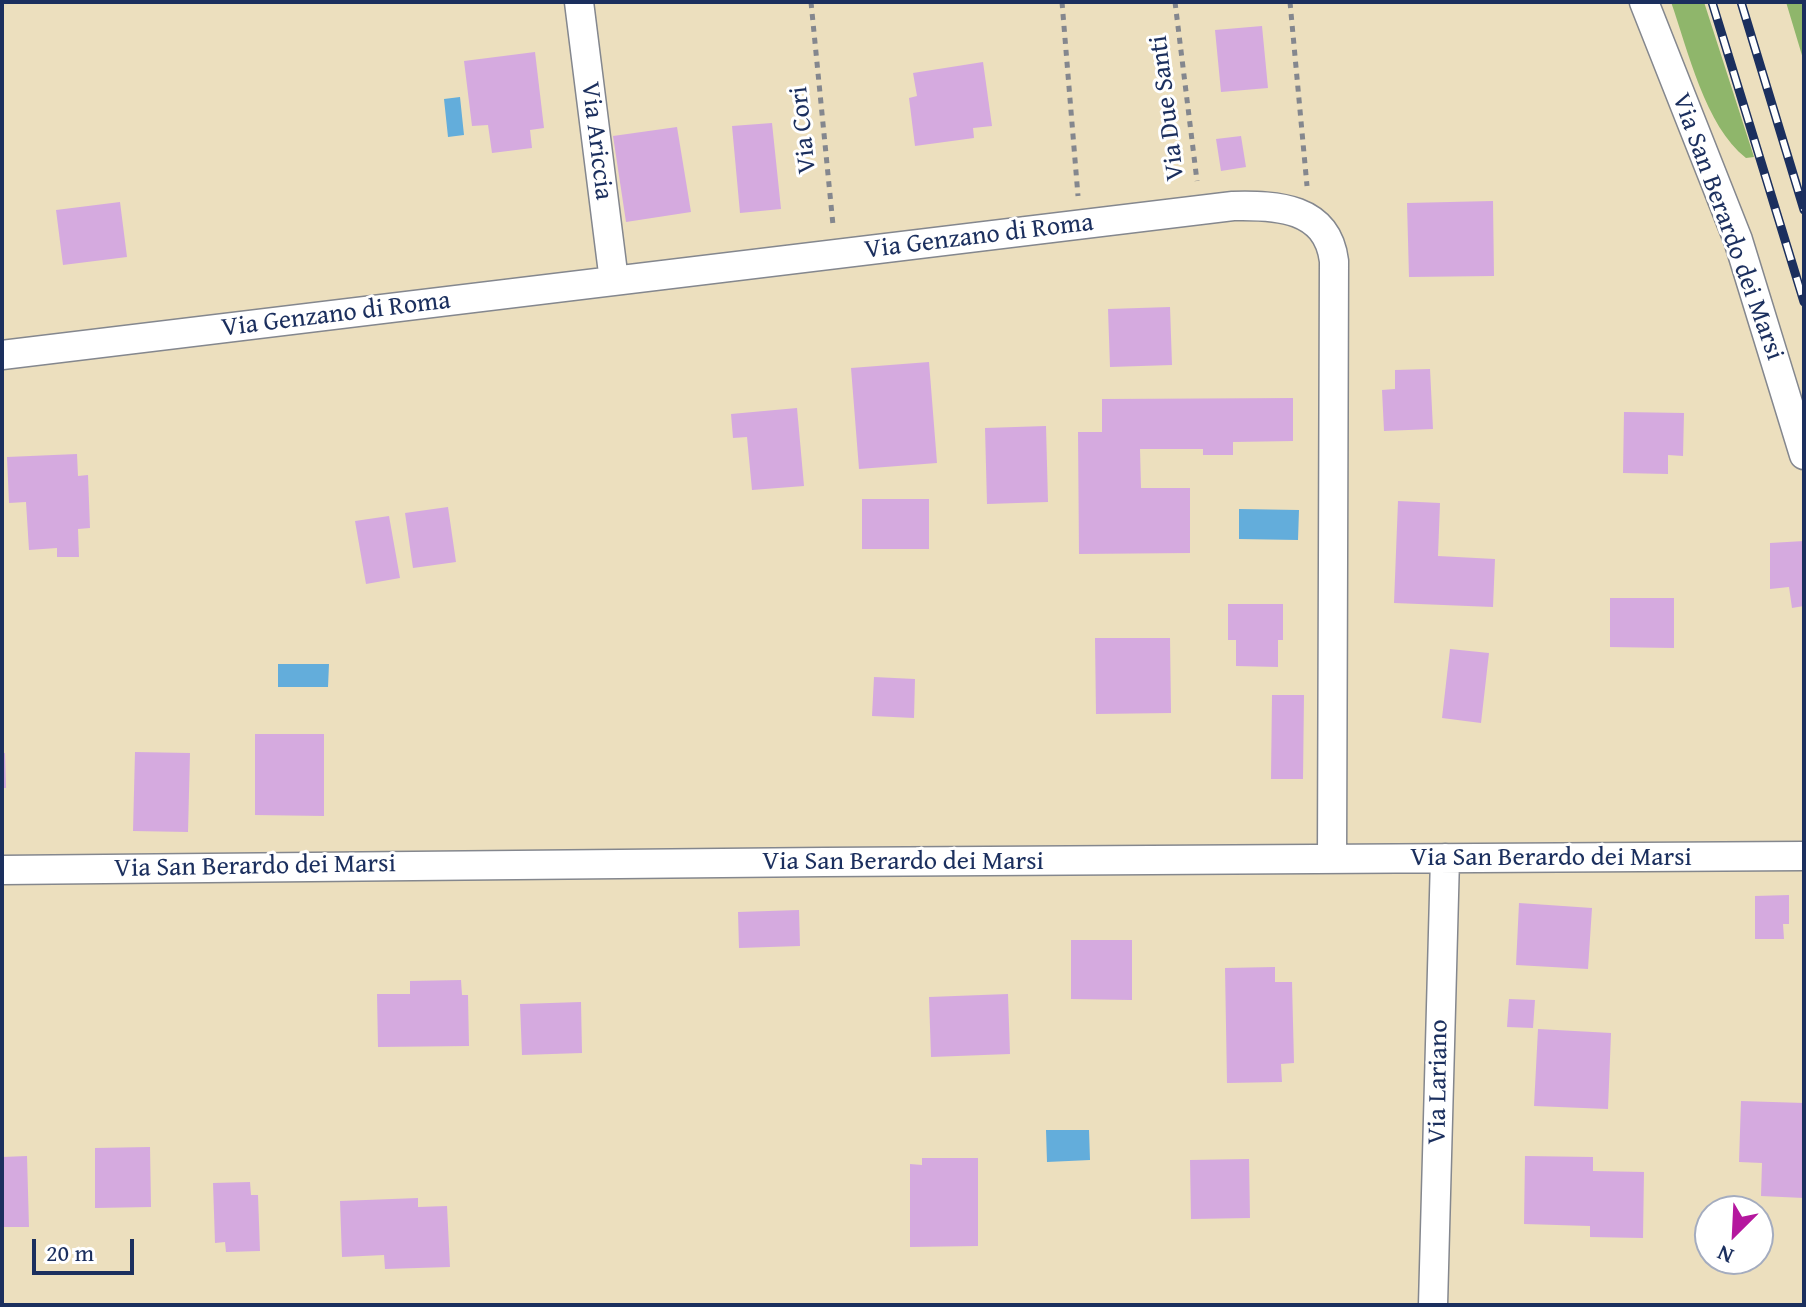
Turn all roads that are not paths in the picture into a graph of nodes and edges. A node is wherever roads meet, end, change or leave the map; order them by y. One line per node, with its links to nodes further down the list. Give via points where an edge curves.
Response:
1 (579, 2): 3 (street, Via Ariccia)
2 (1644, 2): 5 (street, Via San Berardo dei Marsi, via 1738,240)
3 (614, 281): 4 (street, Via Genzano di Roma); 8 (street, Via Genzano di Roma, via 1233,206 1271,206 1310,219 1326,234 1334,261)
4 (2, 355)
5 (1804, 455)
6 (1804, 856): 7 (street, Via San Berardo dei Marsi)
7 (1445, 858): 8 (street, Via San Berardo dei Marsi); 10 (street, Via Lariano)
8 (1332, 859): 9 (street, Via San Berardo dei Marsi)
9 (2, 870)
10 (1433, 1305)

